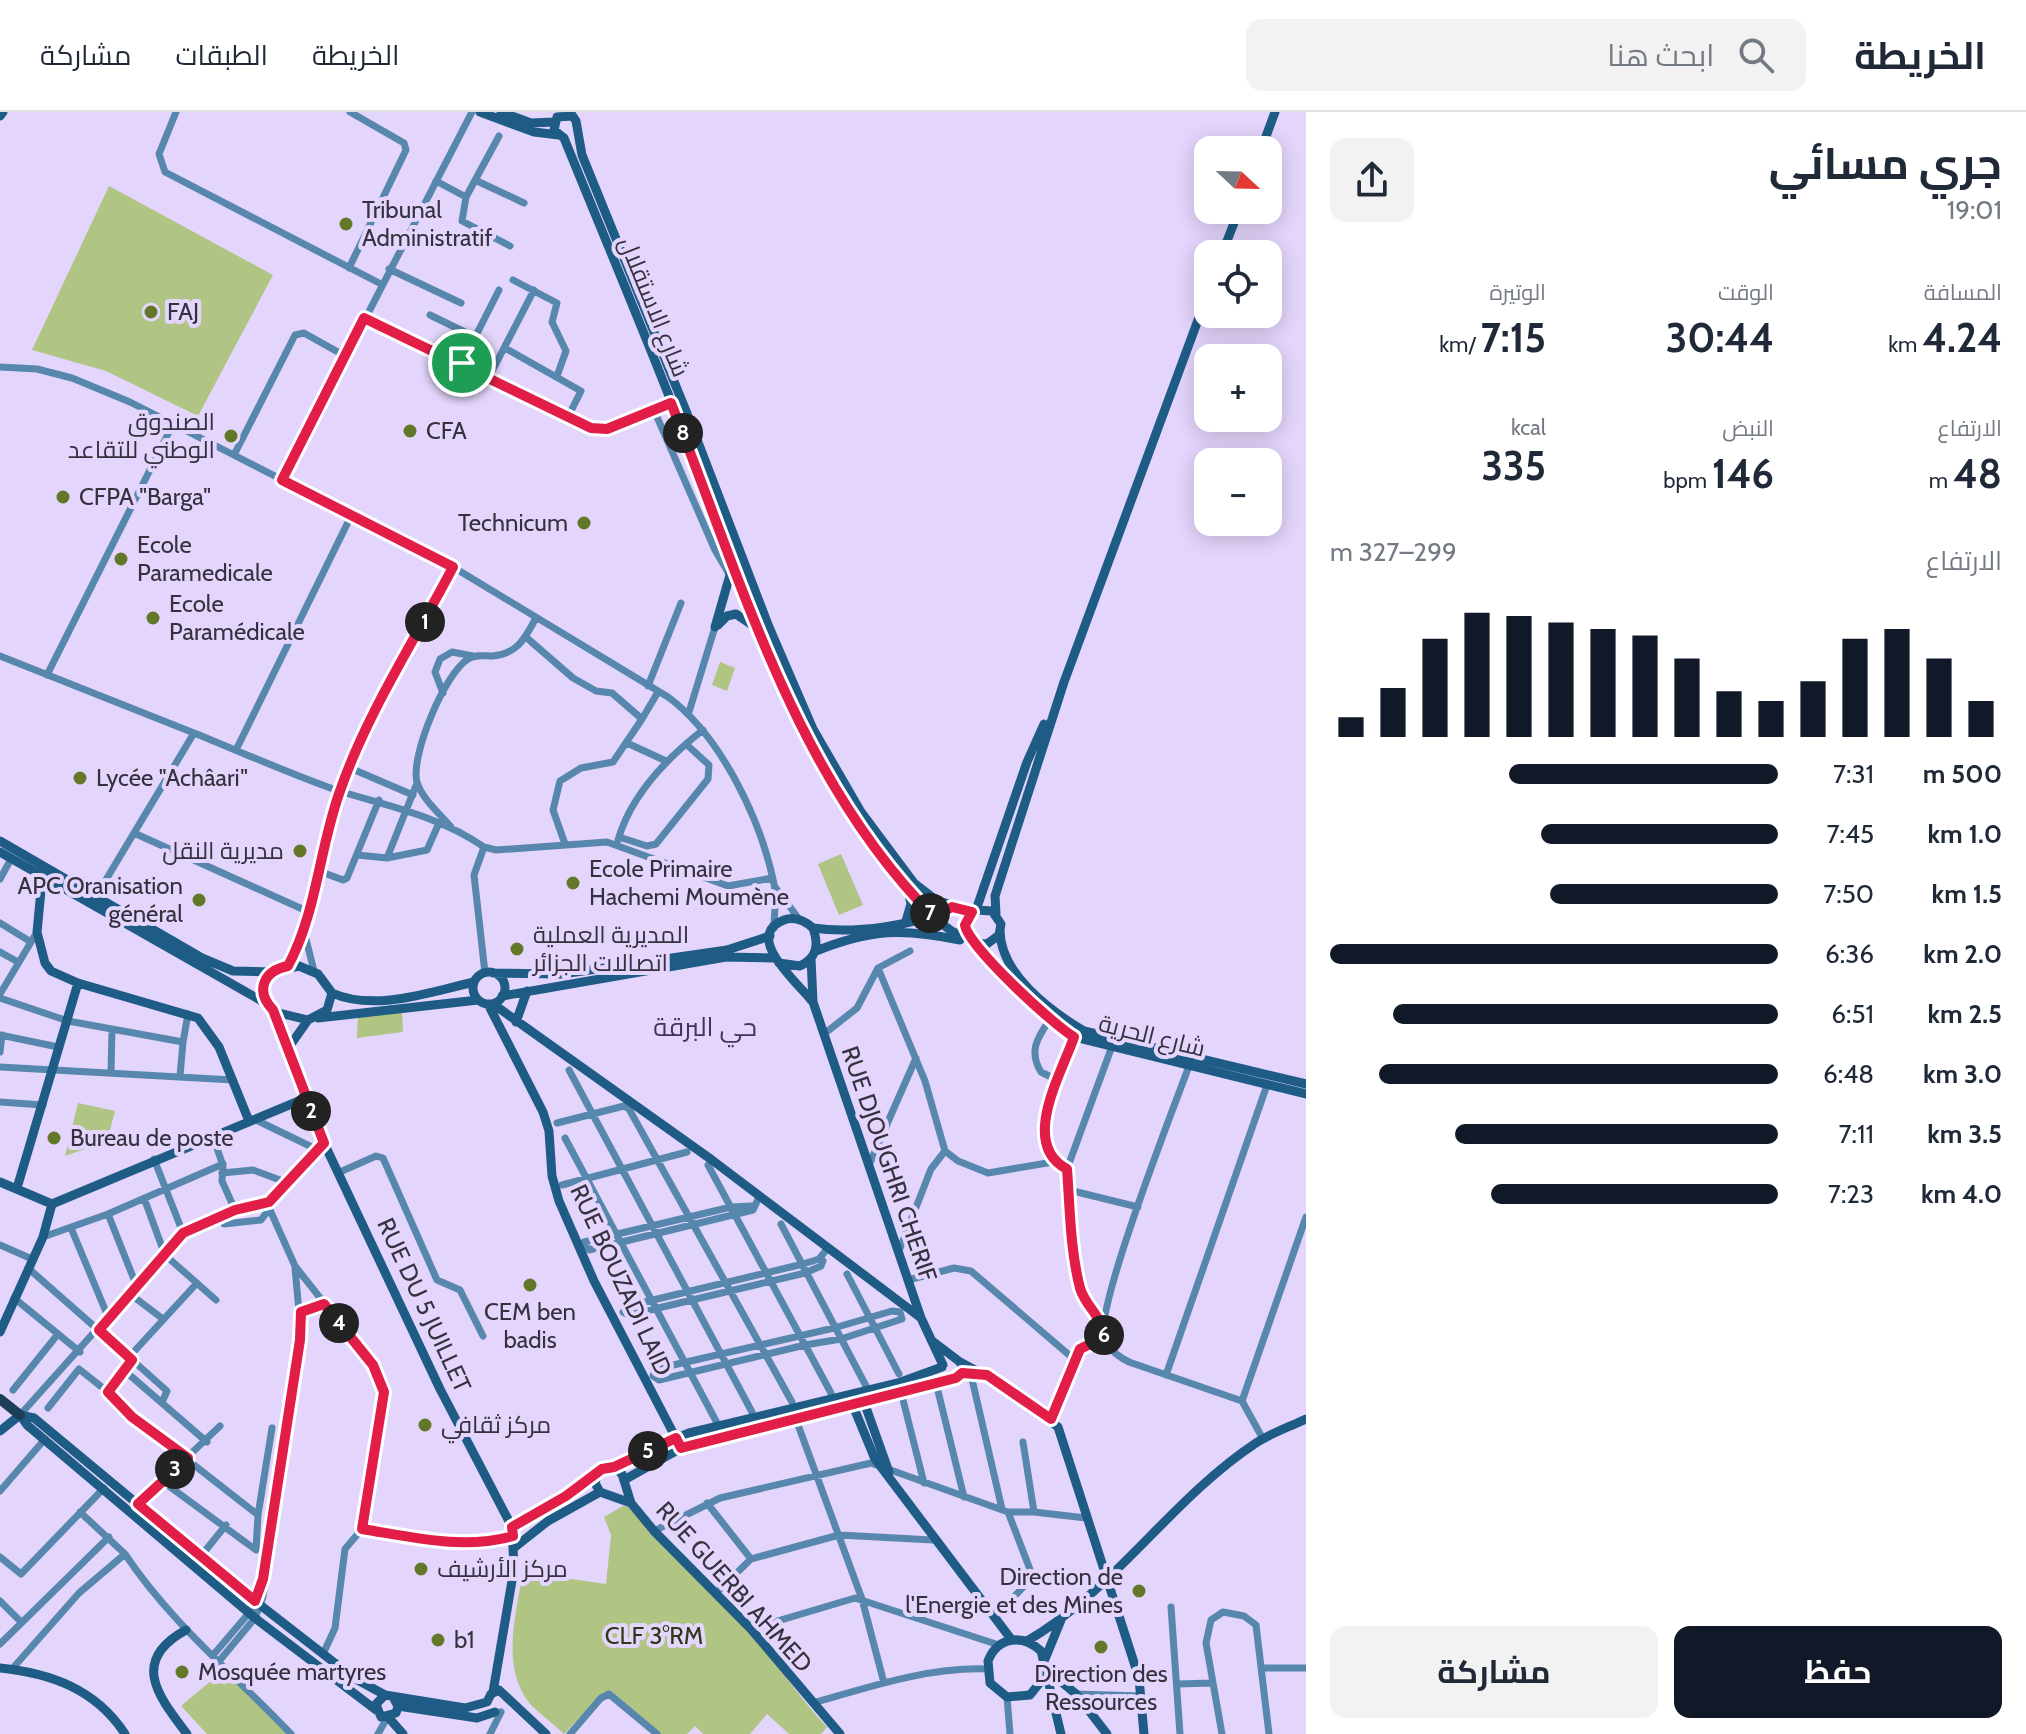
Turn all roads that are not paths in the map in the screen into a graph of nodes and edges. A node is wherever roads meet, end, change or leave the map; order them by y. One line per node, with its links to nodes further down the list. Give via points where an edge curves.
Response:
1 (176, 112): 18 (street, via 159,154 165,172)
2 (350, 112): 18 (street, via 404,143 406,150)
3 (472, 112): 14 (street)
4 (480, 112): 12 (main road)
5 (501, 112): 8 (main road, via 531,123)
6 (1275, 112): 11 (main road)
7 (571, 114): 8 (main road); 9 (main road, شارع الاستقلال)
8 (553, 118): 12 (main road, شارع الاستقلال)
9 (577, 127): 12 (main road); 89 (main road, شارع الاستقلال, via 582,155 813,729 899,865 925,892)
10 (499, 136): 13 (street)
11 (1266, 136)
12 (561, 137): 35 (main road, شارع الاستقلال)
13 (475, 180): 15 (street); 16 (street)
14 (436, 181): 15 (street); 19 (street)
15 (466, 197): 17 (street, via 463,223)
16 (524, 203)
17 (510, 246)
18 (349, 268): 21 (street)
19 (389, 269): 21 (street); 24 (street)
20 (513, 280): 23 (street)
21 (381, 284): 26 (street)
22 (499, 290): 28 (street)
23 (534, 290): 29 (street); 33 (street, via 557,303 552,322 566,351)
24 (461, 303)
25 (430, 315): 28 (street)
26 (364, 318): 30 (street); 31 (street)
27 (1195, 328): 53 (main road)
28 (475, 337): 31 (street)
29 (505, 348): 33 (street); 34 (street)
30 (345, 356): 39 (street, via 304,333 295,335); 40 (street)
31 (462, 363): 34 (street)
32 (0, 367): 38 (street, via 72,378)
33 (557, 376): 37 (street, via 581,391)
34 (489, 377): 37 (street)
35 (671, 403): 36 (street); 42 (main road, شارع الاستقلال)
36 (654, 410): 37 (street, via 598,430); 44 (street)
37 (568, 417)
38 (173, 424): 39 (street); 52 (street)
39 (234, 455): 40 (street)
40 (282, 480): 41 (street)
41 (352, 514): 43 (street); 63 (street)
42 (728, 545): 44 (main road); 48 (main road, شارع الاستقلال)
43 (453, 567): 46 (street); 65 (street)
44 (730, 575): 47 (main road)
45 (681, 603): 54 (street)
46 (536, 618): 49 (street); 54 (street)
47 (715, 627): 48 (main road, via 736,614); 57 (street)
48 (760, 630): 87 (main road, شارع الاستقلال, via 831,780)
49 (527, 638): 51 (street, via 509,653); 58 (street, via 573,678 612,693)
50 (0, 656): 52 (street)
51 (473, 656): 56 (street, via 458,667); 56 (street, via 452,652 440,659 435,672)
52 (47, 675): 60 (street)
53 (1064, 682): 90 (main road, via 1027,762); 92 (main road, via 995,896)
54 (648, 686): 55 (street)
55 (658, 692): 57 (street); 58 (street)
56 (443, 693): 66 (street, via 419,751)
57 (689, 712): 59 (street)
58 (642, 719): 61 (street)
59 (703, 730): 62 (street); 84 (street, via 740,791)
60 (194, 733): 63 (street); 73 (street)
61 (627, 743): 64 (street); 76 (street, via 613,762 581,768 560,781 553,810)
62 (686, 744): 64 (street); 75 (street, via 709,765 708,779 656,844)
63 (236, 750): 67 (street)
64 (666, 761): 75 (street, via 638,797)
65 (350, 768): 67 (street); 68 (street)
66 (417, 783): 68 (street); 72 (street)
67 (340, 791): 69 (street); 82 (street)
68 (413, 795): 70 (street)
69 (379, 800): 70 (street); 79 (street)
70 (407, 810): 71 (street); 80 (street)
71 (439, 823): 72 (street); 80 (street, via 427,850)
72 (453, 828): 77 (street)
73 (134, 833): 88 (street); 91 (street)
74 (0, 841): 83 (main road)
75 (618, 841): 76 (street); 84 (street, via 728,886)
76 (565, 844): 77 (street)
77 (484, 847): 113 (street, via 474,875)
78 (0, 852): 81 (main road)
79 (357, 855): 80 (street); 82 (street, via 345,879)
80 (387, 858)
81 (11, 859): 83 (main road); 85 (street)
82 (319, 871): 91 (street)
83 (42, 873): 88 (main road); 99 (main road); 122 (main road)
84 (772, 878): 86 (street)
85 (0, 879)
86 (775, 887): 94 (street); 100 (street)
87 (907, 887): 93 (main road, شارع الاستقلال); 95 (main road, via 911,904)
88 (95, 898): 112 (main road, via 224,968)
89 (952, 907): 90 (main road, شارع الاستقلال); 93 (main road)
90 (974, 911): 92 (main road); 103 (main road, via 965,925)
91 (309, 912): 101 (street)
92 (996, 914): 98 (main road)
93 (934, 917): 95 (main road); 103 (main road, شارع الاستقلال)
94 (799, 919): 97 (main road); 100 (main road, via 785,920)
95 (906, 921): 97 (main road, via 845,931)
96 (0, 923): 102 (street)
97 (813, 928): 106 (main road)
98 (1000, 930): 103 (main road, via 991,942); 146 (main road, شارع الحرية, via 1007,956 1022,980 1084,1031)
99 (37, 932): 102 (street); 115 (main road, via 51,971)
100 (772, 932): 107 (main road); 113 (main road, via 727,950 562,974)
101 (305, 935): 109 (street); 111 (street)
102 (31, 942): 108 (street)
103 (974, 942): 106 (main road, via 899,931 851,938); 124 (main road, شارع الحرية)
104 (910, 951): 110 (street)
105 (0, 952): 108 (street)
106 (814, 955): 107 (main road, via 800,966); 121 (main road)
107 (777, 960): 116 (main road, via 726,957); 121 (main road)
108 (18, 962): 118 (street)
109 (288, 966): 111 (main road); 112 (main road)
110 (878, 968): 129 (street, via 857,1008); 137 (street)
111 (314, 971): 117 (main road)
112 (271, 972): 122 (main road, via 262,989)
113 (489, 973): 114 (main road); 119 (main road, via 503,982)
114 (474, 982): 117 (main road, via 381,1000 350,1000); 120 (main road, RUE BOUZADI LAID)
115 (78, 983): 123 (main road); 126 (main road)
116 (527, 991): 119 (main road); 127 (main road)
117 (332, 993): 125 (main road, via 330,1005)
118 (0, 996): 126 (street)
119 (502, 996): 120 (main road)
120 (486, 1002): 125 (main road); 127 (main road); 269 (main road, RUE BOUZADI LAID, via 543,1112 554,1186 571,1229)
121 (813, 1002): 129 (main road, RUE DJOUGHRI CHERIF)
122 (271, 1007): 125 (main road); 134 (main road, RUE DU 5 JUILLET)
123 (188, 1014): 132 (street); 144 (main road, via 207,1027)
124 (1050, 1019): 131 (main road, شارع الحرية); 145 (street, via 1034,1053 1041,1072)
125 (312, 1020): 134 (main road)
126 (68, 1021): 128 (street); 133 (main road)
127 (516, 1022): 177 (main road)
128 (112, 1030): 132 (street); 142 (street)
129 (824, 1034): 165 (main road, RUE DJOUGHRI CHERIF)
130 (1, 1035): 133 (street); 136 (street)
131 (1074, 1037): 135 (main road, شارع الحرية); 145 (street)
132 (183, 1042): 143 (street)
133 (58, 1047): 141 (main road)
134 (289, 1047): 149 (main road, RUE DU 5 JUILLET)
135 (1111, 1049): 138 (main road, شارع الحرية); 167 (street)
136 (0, 1052)
137 (916, 1058): 158 (street); 165 (street)
138 (1189, 1066): 147 (main road, شارع الحرية); 181 (street)
139 (0, 1067): 141 (street)
140 (569, 1070): 152 (street)
141 (52, 1072): 142 (street); 151 (main road)
142 (111, 1072): 143 (street)
143 (180, 1076): 144 (street)
144 (233, 1080): 153 (main road)
145 (1057, 1080): 162 (street, via 1044,1128)
146 (1306, 1084)
147 (1267, 1085): 148 (main road, شارع الحرية); 245 (street)
148 (1306, 1094)
149 (306, 1098): 153 (main road); 157 (main road, RUE DU 5 JUILLET)
150 (0, 1102): 151 (street)
151 (43, 1105): 174 (main road)
152 (591, 1116): 154 (street); 161 (street, via 627,1107); 166 (street)
153 (252, 1120): 155 (main road); 157 (street)
154 (557, 1123)
155 (213, 1136): 160 (main road); 163 (street)
156 (565, 1138): 170 (street)
157 (321, 1146): 168 (main road, RUE DU 5 JUILLET); 172 (street)
158 (945, 1151): 162 (street, via 988,1173); 196 (street, via 927,1177)
159 (687, 1152): 161 (street)
160 (154, 1159): 175 (street); 179 (main road)
161 (659, 1160): 166 (street); 187 (street)
162 (1053, 1162): 167 (street)
163 (223, 1164): 169 (street); 175 (street)
164 (708, 1165): 183 (street)
165 (869, 1165): 196 (main road, RUE DJOUGHRI CHERIF)
166 (621, 1169): 170 (street); 190 (street)
167 (1067, 1169): 176 (street)
168 (340, 1172): 226 (street, via 376,1156 383,1158 437,1280 460,1290); 298 (main road, RUE DU 5 JUILLET)
169 (222, 1173): 172 (street, via 253,1170); 182 (street)
170 (586, 1180): 173 (street); 193 (street)
171 (0, 1182): 174 (main road)
172 (288, 1183): 180 (street)
173 (562, 1185)
174 (17, 1188): 179 (main road)
175 (165, 1189): 178 (street); 191 (street)
176 (1069, 1190): 181 (street); 219 (street, via 1067,1209 1081,1291)
177 (759, 1197): 183 (street, via 752,1206); 195 (main road)
178 (144, 1198): 184 (street); 197 (street)
179 (52, 1204): 192 (main road)
180 (269, 1206): 182 (street); 185 (street, via 261,1220 229,1225); 199 (street)
181 (1138, 1207): 219 (street)
182 (235, 1210): 185 (street)
183 (732, 1211): 187 (street); 202 (street)
184 (108, 1214): 189 (street); 206 (street)
185 (220, 1215): 191 (street)
186 (1306, 1217): 256 (street)
187 (693, 1221): 190 (street); 205 (street)
188 (781, 1224): 200 (street)
189 (71, 1228): 192 (street); 217 (street)
190 (653, 1231): 193 (street); 207 (street)
191 (183, 1233): 197 (street)
192 (43, 1237): 198 (main road)
193 (619, 1240): 213 (street)
194 (0, 1245): 198 (street)
195 (827, 1249): 200 (street, via 819,1259 821,1266); 216 (main road)
196 (899, 1251): 203 (main road, RUE DJOUGHRI CHERIF)
197 (165, 1255): 204 (street); 206 (street)
198 (30, 1263): 209 (main road); 223 (street)
199 (295, 1266): 212 (street); 214 (street)
200 (804, 1268): 202 (street); 222 (street)
201 (847, 1274): 215 (street)
202 (767, 1276): 205 (street); 225 (street)
203 (908, 1280): 216 (main road, RUE DJOUGHRI CHERIF); 237 (street, via 954,1268 971,1271)
204 (197, 1283): 210 (street); 218 (street)
205 (729, 1286): 207 (street); 211 (street); 230 (street)
206 (137, 1287): 208 (street)
207 (685, 1291): 211 (street); 213 (street)
208 (130, 1294): 217 (street); 218 (street)
209 (14, 1298): 221 (main road); 224 (street)
210 (216, 1300)
211 (690, 1300): 213 (street); 233 (street)
212 (324, 1304): 214 (street); 297 (street, via 373,1365 384,1392)
213 (653, 1304): 238 (street)
214 (301, 1312): 312 (street)
215 (869, 1317): 220 (street); 220 (street, via 902,1314 900,1321); 222 (street)
216 (921, 1318): 228 (main road, RUE DJOUGHRI CHERIF)
217 (109, 1319): 223 (street)
218 (163, 1319): 235 (street)
219 (1104, 1323): 227 (street)
220 (876, 1327): 229 (street); 247 (street)
221 (1, 1328)
222 (834, 1328): 225 (street); 229 (street)
223 (99, 1330): 232 (street); 235 (street)
224 (58, 1334): 232 (street); 249 (street)
225 (799, 1335): 230 (street); 231 (street)
226 (483, 1336)
227 (1104, 1337): 237 (street, via 1083,1346); 245 (street, via 1124,1360)
228 (928, 1338): 236 (main road); 240 (main road, RUE DJOUGHRI CHERIF)
229 (841, 1339): 231 (street); 252 (street)
230 (762, 1345): 233 (street); 234 (street)
231 (805, 1345): 234 (street); 251 (street)
232 (80, 1352): 261 (street)
233 (720, 1355): 238 (street); 239 (street)
234 (769, 1355): 239 (street); 257 (street)
235 (130, 1358): 241 (street); 255 (street, via 167,1391)
236 (957, 1360): 240 (main road); 243 (main road); 244 (main road)
237 (1075, 1360): 262 (street)
238 (685, 1364): 242 (street); 242 (street, via 656,1369 653,1376 659,1380)
239 (726, 1365): 242 (street); 260 (street)
240 (942, 1366): 246 (main road, RUE DJOUGHRI CHERIF); 247 (main road)
241 (125, 1371): 250 (street); 255 (street)
242 (691, 1373): 264 (street)
243 (967, 1374): 244 (main road); 246 (main road); 291 (street)
244 (987, 1375): 262 (main road)
245 (1166, 1375): 256 (street)
246 (951, 1379): 248 (main road)
247 (900, 1383): 248 (main road); 252 (main road); 282 (street)
248 (936, 1383): 287 (street)
249 (13, 1390)
250 (108, 1392): 259 (street, via 79,1369); 275 (street, via 132,1417)
251 (831, 1393)
252 (864, 1394): 253 (main road); 258 (main road); 277 (main road)
253 (849, 1395): 257 (main road); 258 (main road)
254 (0, 1399): 261 (main road)
255 (163, 1400): 272 (street)
256 (1242, 1401): 271 (street)
257 (792, 1406): 265 (street); 269 (main road)
258 (853, 1406): 265 (main road); 277 (main road, via 870,1451)
259 (48, 1408)
260 (752, 1412)
261 (20, 1415): 268 (main road); 270 (main road); 283 (main road, via 34,1418)
262 (1051, 1419): 295 (main road)
263 (1306, 1419): 271 (main road)
264 (716, 1421)
265 (798, 1421): 274 (main road); 279 (street)
266 (220, 1426): 272 (street)
267 (272, 1428): 294 (street)
268 (0, 1431)
269 (676, 1438): 274 (main road, RUE BOUZADI LAID); 276 (main road)
270 (45, 1439): 283 (main road); 284 (street)
271 (1263, 1439): 308 (main road, via 1196,1492)
272 (207, 1442): 275 (street)
273 (1023, 1442): 293 (street)
274 (681, 1448): 281 (main road)
275 (188, 1458): 280 (street); 294 (street)
276 (614, 1467): 278 (main road); 281 (main road)
277 (887, 1472): 279 (street, via 866,1464); 282 (street); 302 (main road)
278 (596, 1475): 285 (main road); 298 (main road)
279 (819, 1476): 289 (street); 300 (street)
280 (162, 1481): 290 (street); 296 (street)
281 (624, 1482): 286 (main road); 288 (main road)
282 (924, 1483): 287 (street)
283 (107, 1484): 290 (main road); 292 (street); 314 (main road)
284 (0, 1491)
285 (600, 1492): 286 (main road); 303 (main road)
286 (614, 1495): 288 (main road)
287 (964, 1497): 291 (street)
288 (631, 1503): 299 (main road, RUE GUERBI AHMED)
289 (707, 1503): 299 (street); 307 (street)
290 (138, 1504): 312 (main road)
291 (1005, 1510): 293 (street); 315 (street, via 1031,1572)
292 (80, 1512): 301 (street); 306 (street, via 21,1574)
293 (1034, 1512): 295 (street)
294 (258, 1515): 296 (street, via 256,1550)
295 (1086, 1518): 308 (main road)
296 (226, 1525): 304 (street)
297 (362, 1529): 298 (street, via 469,1544); 324 (street, via 345,1549 335,1628)
298 (512, 1531): 303 (main road, RUE DU 5 JUILLET)
299 (654, 1531): 309 (main road, RUE GUERBI AHMED)
300 (839, 1535): 302 (street); 307 (street); 310 (street)
301 (109, 1537): 305 (street); 317 (street)
302 (933, 1540): 315 (main road)
303 (515, 1547): 326 (main road, RUE DU 5 JUILLET)
304 (205, 1551)
305 (125, 1554): 319 (street); 331 (street, via 79,1593)
306 (0, 1557)
307 (751, 1559): 309 (street)
308 (1107, 1577): 316 (main road); 340 (main road)
309 (715, 1594): 318 (main road, RUE GUERBI AHMED)
310 (862, 1599): 318 (street, via 847,1597); 323 (street); 333 (street)
311 (0, 1601): 317 (street)
312 (258, 1603): 314 (street); 324 (main road)
313 (1171, 1607): 335 (street)
314 (252, 1616): 325 (street); 346 (main road)
315 (996, 1616): 320 (main road)
316 (1061, 1620): 321 (main road); 328 (main road)
317 (21, 1622): 322 (street)
318 (751, 1629): 344 (main road, RUE GUERBI AHMED)
319 (186, 1630): 325 (street); 350 (main road, via 163,1649 153,1670 157,1692)
320 (1011, 1639): 321 (main road); 323 (main road)
321 (1027, 1641): 328 (main road)
322 (0, 1644)
323 (999, 1645): 332 (main road)
324 (323, 1654): 342 (main road)
325 (217, 1657): 351 (street)
326 (500, 1666): 336 (main road); 338 (main road)
327 (0, 1668): 331 (main road)
328 (1046, 1668): 337 (main road); 339 (main road); 345 (main road)
329 (1262, 1668): 330 (street); 334 (street, via 1256,1625 1223,1612 1207,1630); 365 (street)
330 (1306, 1668)
331 (12, 1669): 349 (main road, via 54,1677 85,1693)
332 (987, 1669): 333 (street); 341 (main road, via 994,1689)
333 (884, 1683): 344 (street)
334 (1211, 1683): 335 (street); 364 (street)
335 (1178, 1684): 363 (street)
336 (493, 1692): 338 (main road); 343 (main road)
337 (1076, 1694): 340 (street); 361 (main road)
338 (507, 1695): 347 (main road, via 508,1707); 355 (main road)
339 (1030, 1695): 341 (main road); 345 (main road)
340 (1142, 1696): 362 (main road)
341 (1007, 1697): 359 (street)
342 (392, 1699): 343 (main road, via 465,1708); 346 (main road, via 377,1701); 347 (main road, via 477,1718); 348 (main road, via 396,1713)
343 (487, 1702): 347 (main road)
344 (811, 1704): 358 (main road, RUE GUERBI AHMED)
345 (1052, 1705): 360 (main road)
346 (376, 1710): 348 (main road)
347 (498, 1712): 354 (street)
348 (388, 1718): 352 (street); 353 (main road)
349 (125, 1734)
350 (187, 1734)
351 (291, 1734)
352 (378, 1734)
353 (403, 1734)
354 (490, 1734)
355 (546, 1734)
356 (570, 1734): 357 (street, via 609,1694)
357 (657, 1734)
358 (840, 1734)
359 (1010, 1734)
360 (1061, 1734)
361 (1107, 1734)
362 (1144, 1734)
363 (1180, 1734)
364 (1222, 1734)
365 (1269, 1734)

